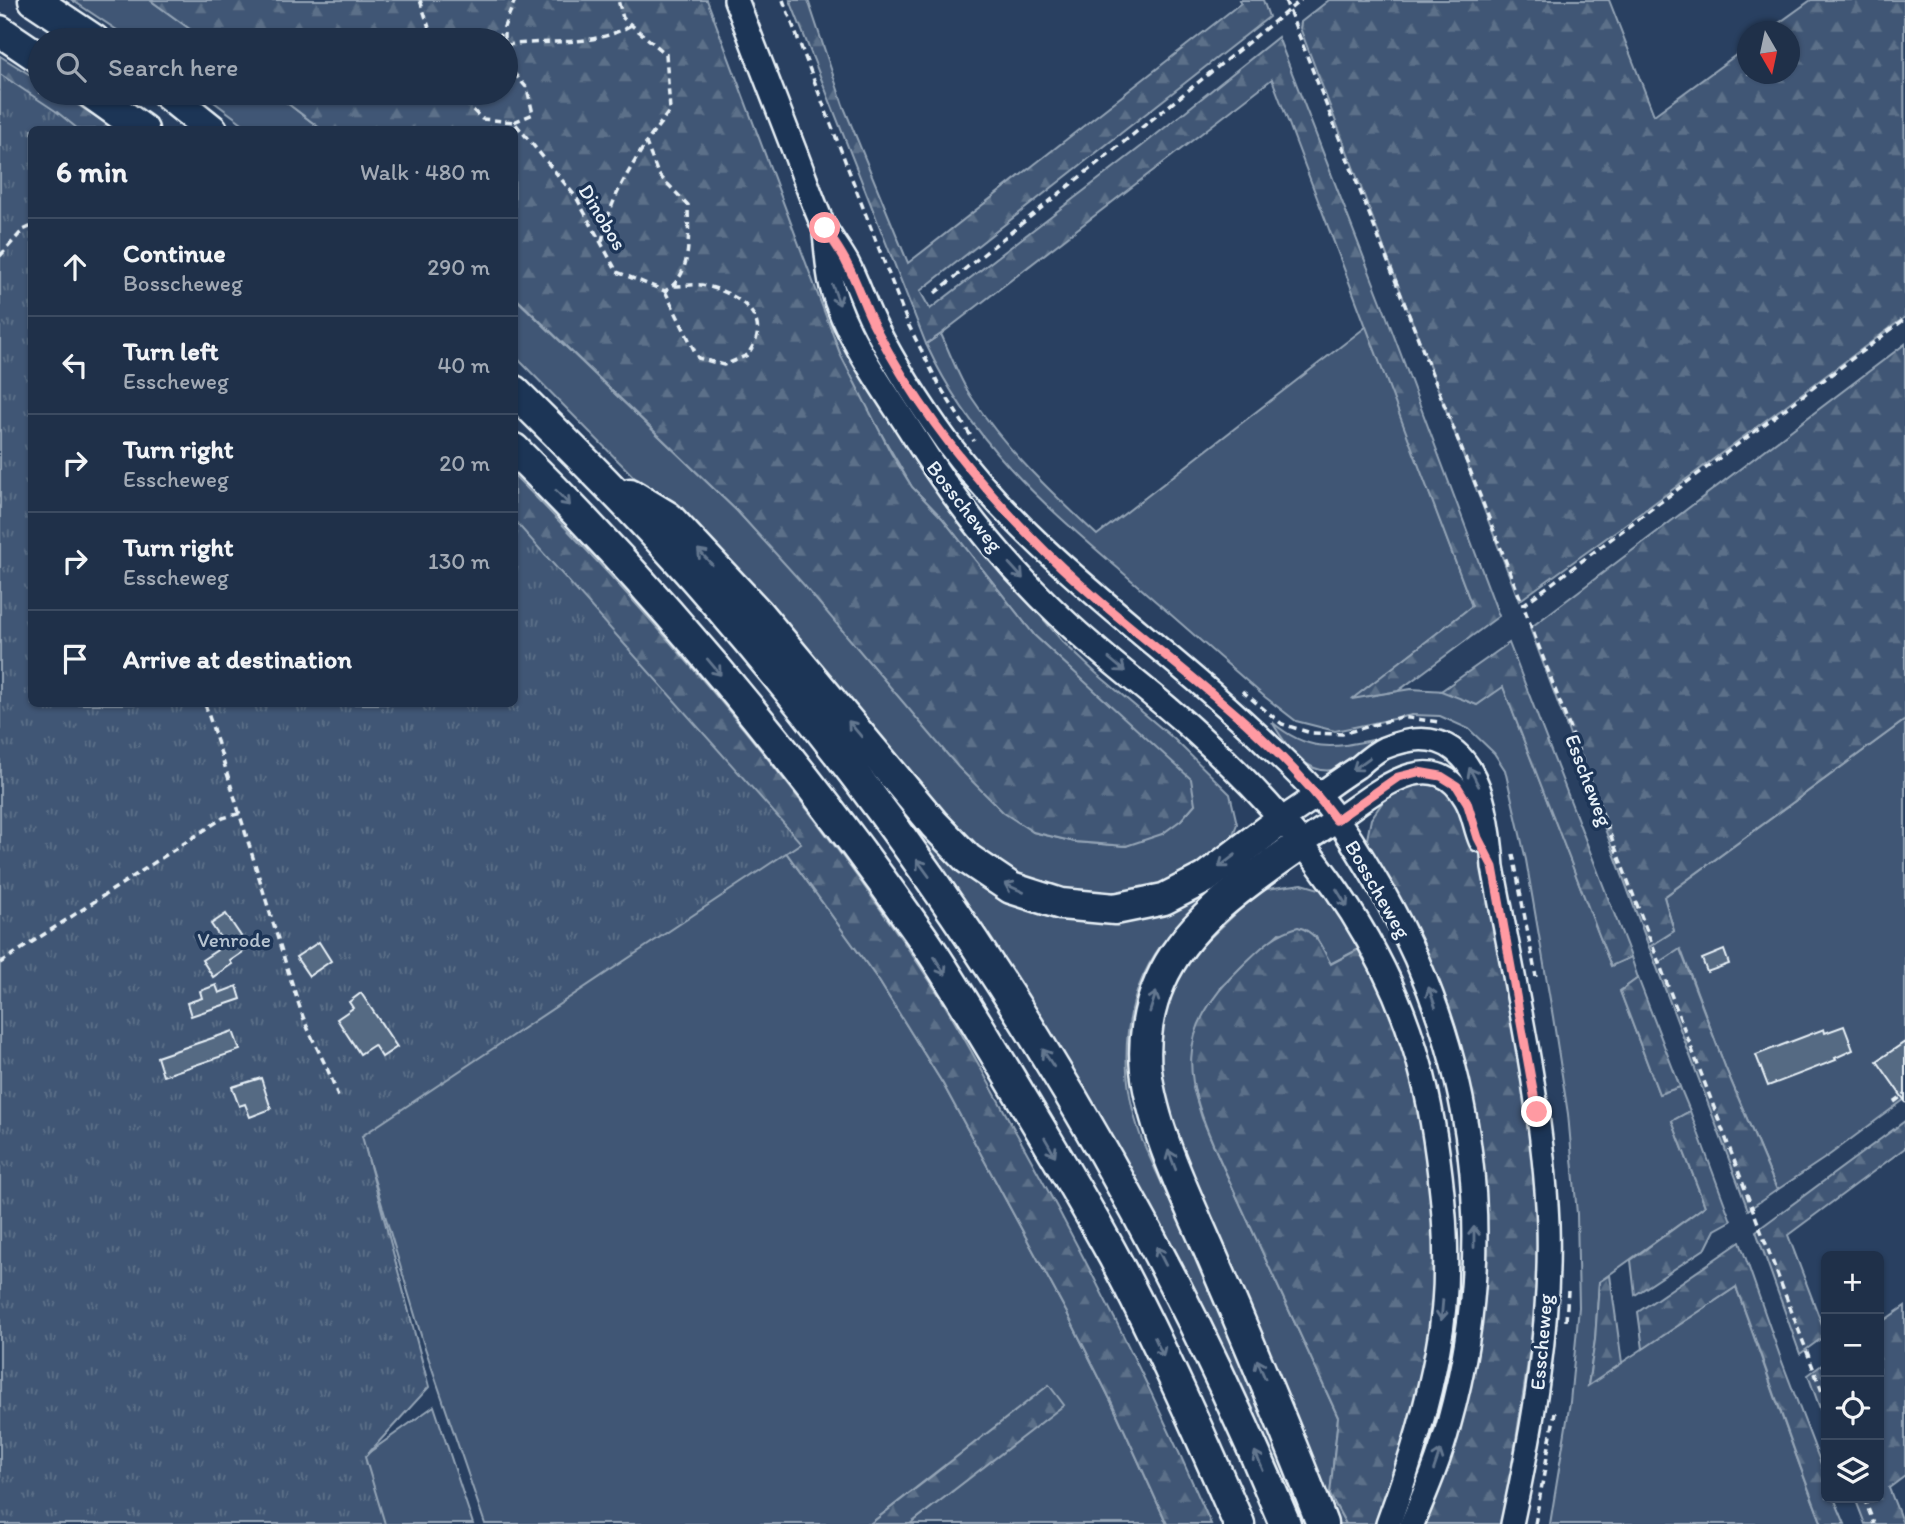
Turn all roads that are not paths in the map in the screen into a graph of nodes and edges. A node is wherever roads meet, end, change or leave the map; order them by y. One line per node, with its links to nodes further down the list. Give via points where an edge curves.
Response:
1 (34, 0): 3 (highway)
2 (736, 0): 10 (main road, Bosscheweg)
3 (76, 28)
4 (0, 31): 5 (highway)
5 (28, 50)
6 (108, 105): 8 (highway)
7 (181, 105): 9 (highway)
8 (137, 126)
9 (207, 126)
10 (825, 228): 14 (main road, Bosscheweg, via 917,397 995,499 1035,542 1223,702); 15 (main road, Bosscheweg, one-way to 15, via 832,287 852,336 967,513 1065,621 1193,729)
11 (518, 395): 13 (highway)
12 (518, 453): 19 (highway, one-way to 19, via 684,631 769,732 923,938 1113,1255)
13 (598, 474): 15 (highway, one-way to 13, via 1205,878 1164,899 1115,909 1061,904 1011,888 968,859 934,824 757,612 667,517); 20 (highway, one-way to 13, via 1247,1432 1150,1236 1067,1088 953,908 805,710 710,596)
14 (1318, 795): 15 (main road); 16 (main road, Bosscheweg); 18 (street, Esscheweg, one-way to 14, via 1479,784 1464,758 1439,741 1407,741 1382,748)
15 (1281, 820): 17 (main road, Bosscheweg)
16 (1336, 820): 17 (main road); 18 (street, Esscheweg, via 1398,777 1418,772 1441,776 1457,786 1467,802); 23 (main road, Bosscheweg, one-way to 16, via 1449,1424 1465,1348 1474,1277 1471,1153 1454,1062 1427,983 1367,864)
17 (1302, 843): 21 (highway, one-way to 17, via 1159,1128 1146,1070 1147,1020 1160,982 1182,942 1227,899); 22 (main road, Bosscheweg, one-way to 22, via 1368,940 1397,1001 1415,1047 1433,1121 1443,1196 1445,1276 1439,1346 1422,1421)
18 (1493, 867): 24 (street, Esscheweg, via 1537,1112 1548,1224 1535,1409)
19 (1239, 1524)
20 (1285, 1524)
21 (1322, 1524)
22 (1388, 1524)
23 (1412, 1524)
24 (1512, 1524)

